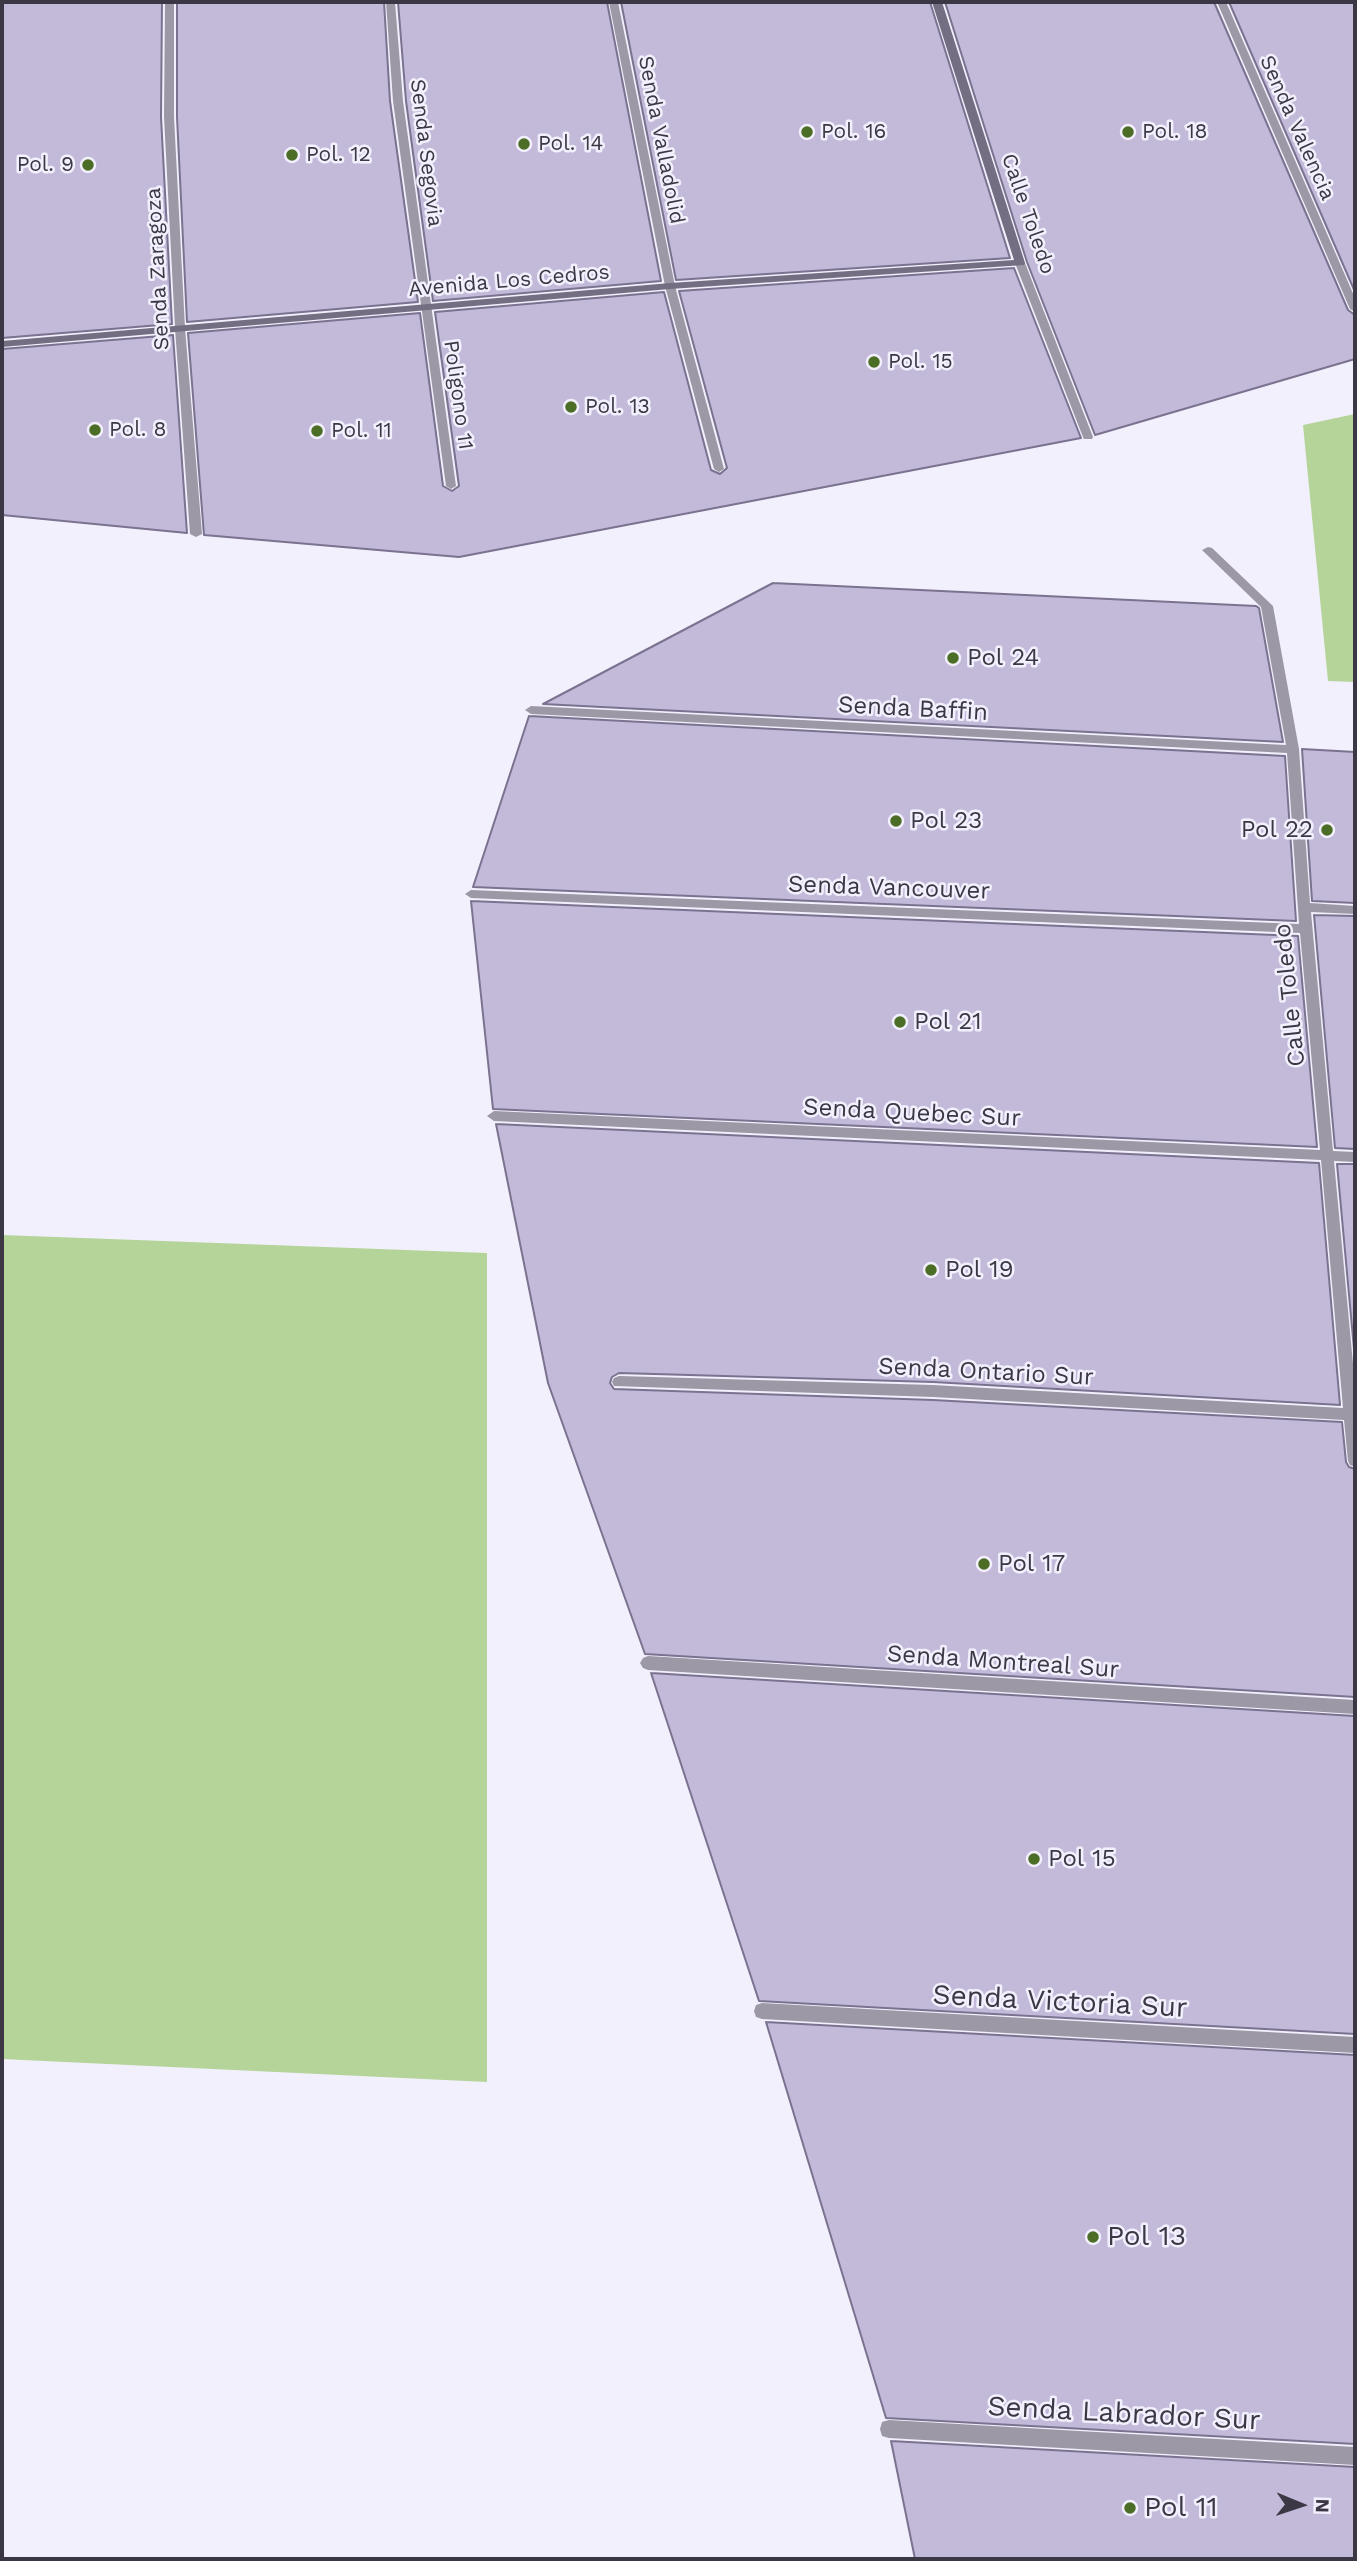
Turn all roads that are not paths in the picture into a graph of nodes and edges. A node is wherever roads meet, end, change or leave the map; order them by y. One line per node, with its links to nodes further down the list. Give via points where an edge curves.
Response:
1 (169, 2): 10 (street, Senda Zaragoza, via 169,117)
2 (390, 2): 8 (street, Senda Segovia, via 398,101)
3 (613, 2): 7 (street, Senda Valladolid)
4 (937, 2): 6 (street, Calle Toledo)
5 (1221, 2): 9 (street, Senda Valencia)
6 (1020, 263): 7 (street, Avenida Los Cedros); 12 (street, Calle Toledo)
7 (670, 286): 8 (street, Avenida Los Cedros); 13 (street, Senda Valladolid)
8 (427, 308): 10 (street, Avenida Los Cedros); 14 (street, Poligono 11)
9 (1355, 309)
10 (180, 328): 11 (street, Avenida Los Cedros); 15 (street, Senda Zaragoza)
11 (2, 344)
12 (1088, 437)
13 (719, 469)
14 (451, 486)
15 (196, 534)
16 (1208, 550): 18 (street, Calle Toledo, via 1266,606)
17 (531, 710): 18 (street, Senda Baffin)
18 (1293, 749): 20 (street, Calle Toledo)
19 (471, 894): 22 (street, Senda Vancouver)
20 (1304, 907): 21 (street); 22 (street, Calle Toledo)
21 (1355, 910)
22 (1306, 929): 24 (street, Calle Toledo)
23 (494, 1115): 24 (street, Senda Quebec Sur)
24 (1328, 1156): 25 (street, Senda Quebec Sur); 27 (street, Calle Toledo)
25 (1355, 1157)
26 (619, 1382): 27 (street, Senda Ontario Sur, via 933,1391)
27 (1352, 1414): 28 (street, Calle Toledo)
28 (1355, 1461)
29 (648, 1663): 30 (street, Senda Montreal Sur)
30 (1355, 1707)
31 (762, 2011): 32 (street, Senda Victoria Sur)
32 (1355, 2045)
33 (889, 2429): 34 (street, Senda Labrador Sur)
34 (1355, 2456)

